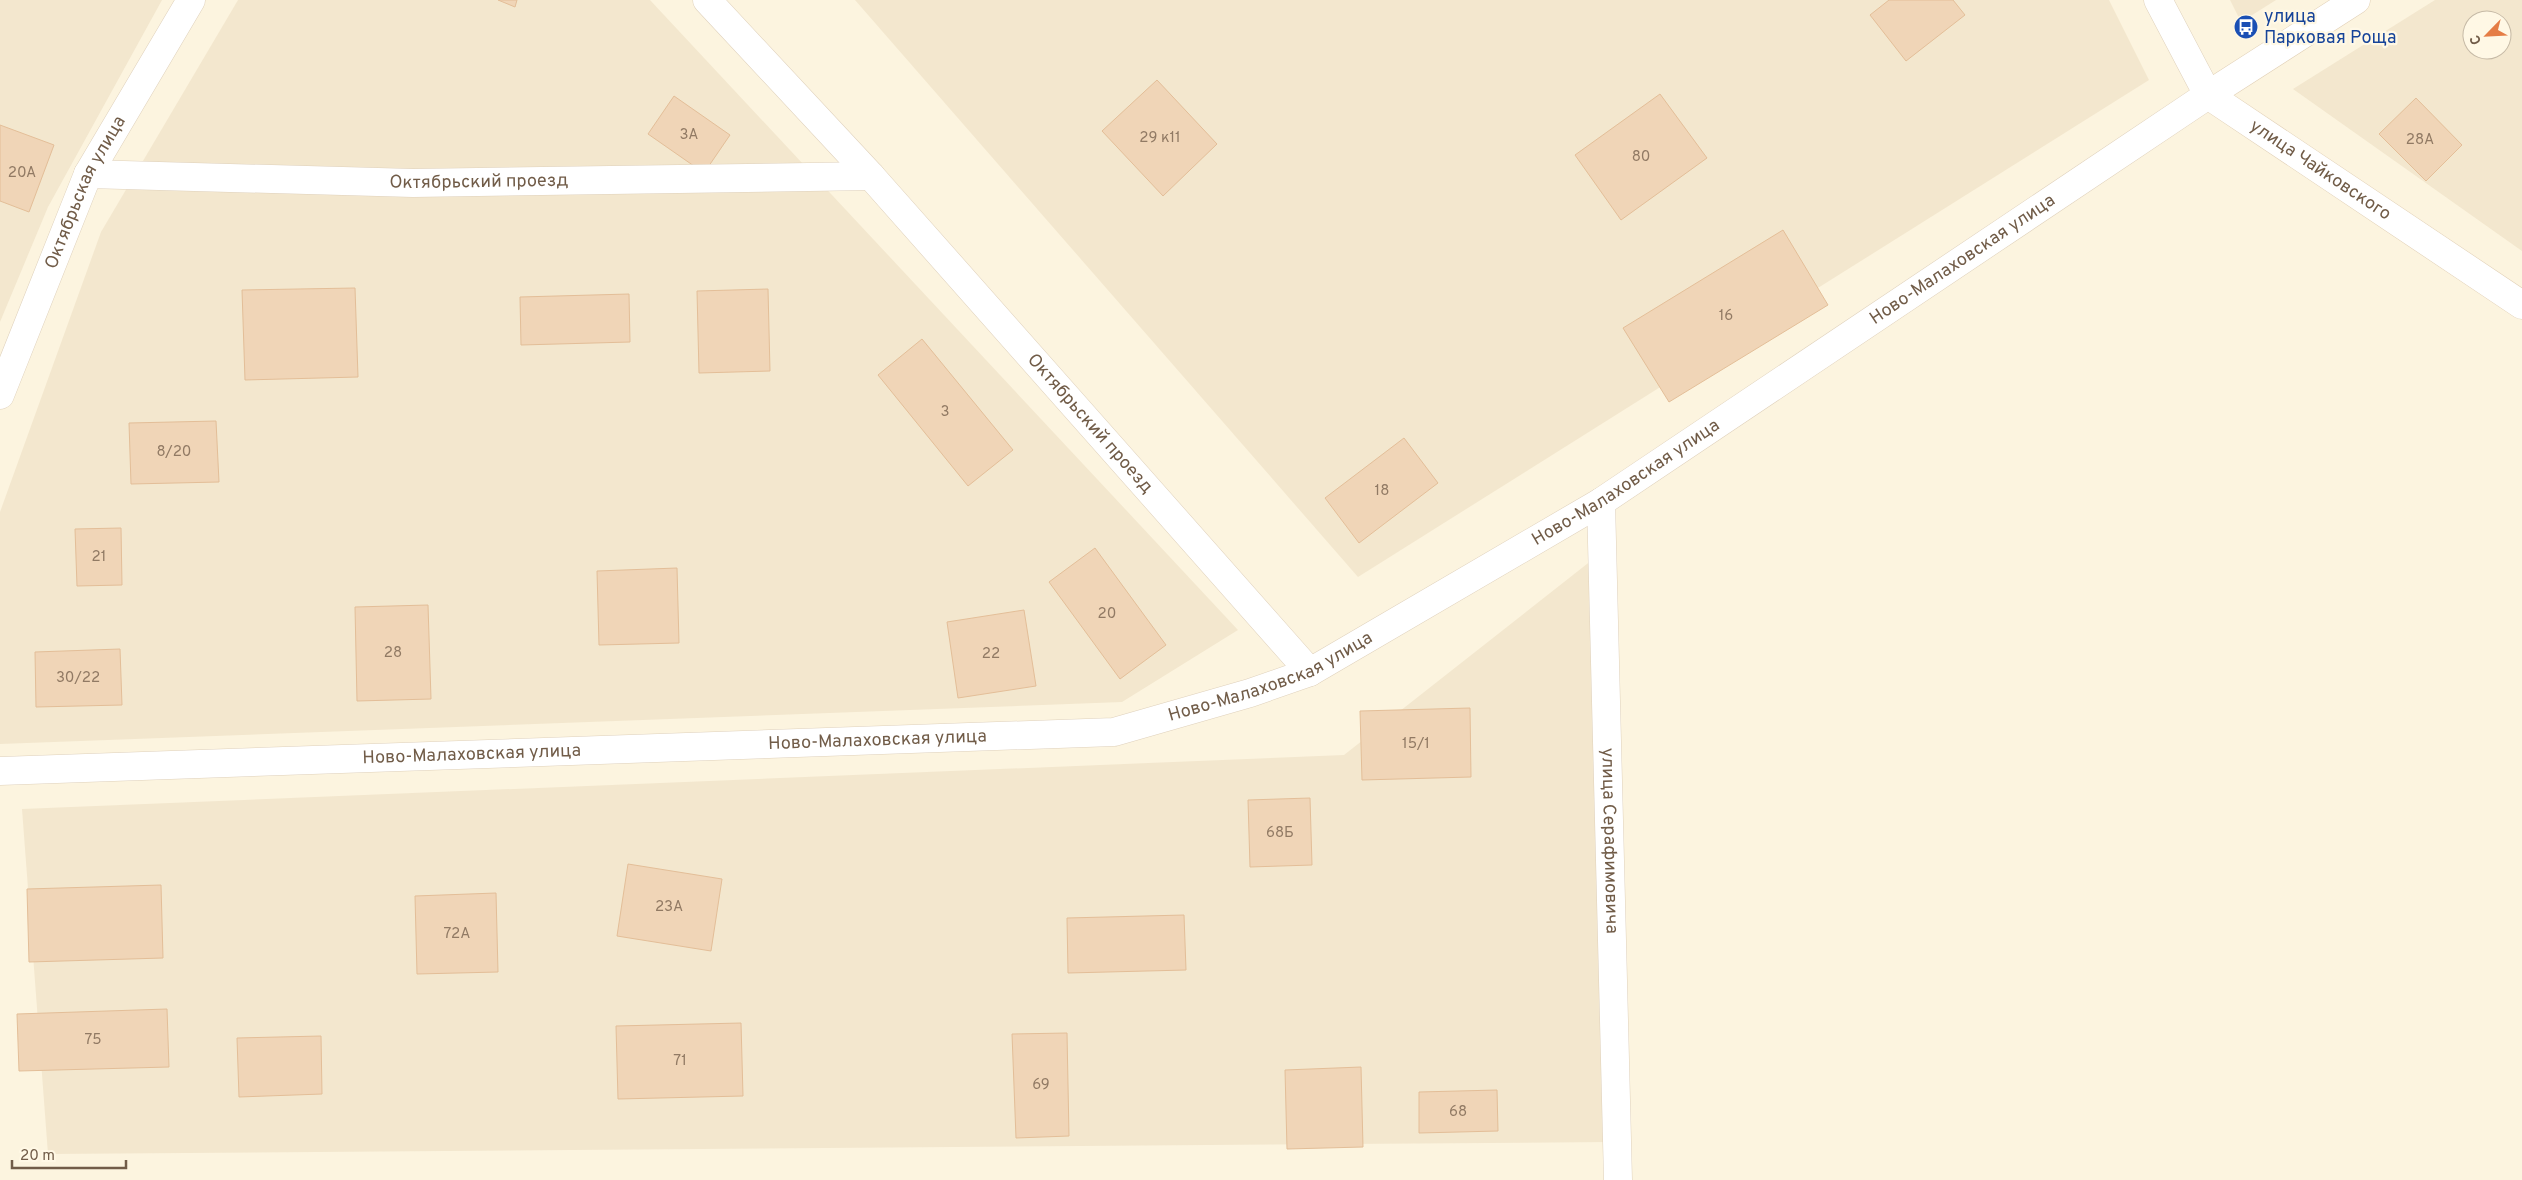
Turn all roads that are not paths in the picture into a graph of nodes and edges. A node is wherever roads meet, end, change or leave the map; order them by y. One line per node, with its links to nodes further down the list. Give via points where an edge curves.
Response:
1 (191, 0): 6 (street, Октябрьская улица)
2 (707, 0): 7 (street, Октябрьский проезд)
3 (2158, 0): 5 (street, улица Чайковского)
4 (2356, 0): 5 (street, Ново-Малаховская улица)
5 (2208, 94): 8 (street, улица Чайковского); 10 (street, Ново-Малаховская улица)
6 (88, 174): 7 (street, Октябрьский проезд, via 413,183); 9 (street, Октябрьская улица)
7 (871, 176): 11 (street, Октябрьский проезд)
8 (2522, 305)
9 (0, 395)
10 (1601, 502): 11 (street, Ново-Малаховская улица); 13 (street, улица Серафимовича)
11 (1310, 672): 12 (street, Ново-Малаховская улица, via 1250,693 1114,732)
12 (0, 771)
13 (1618, 1180)

